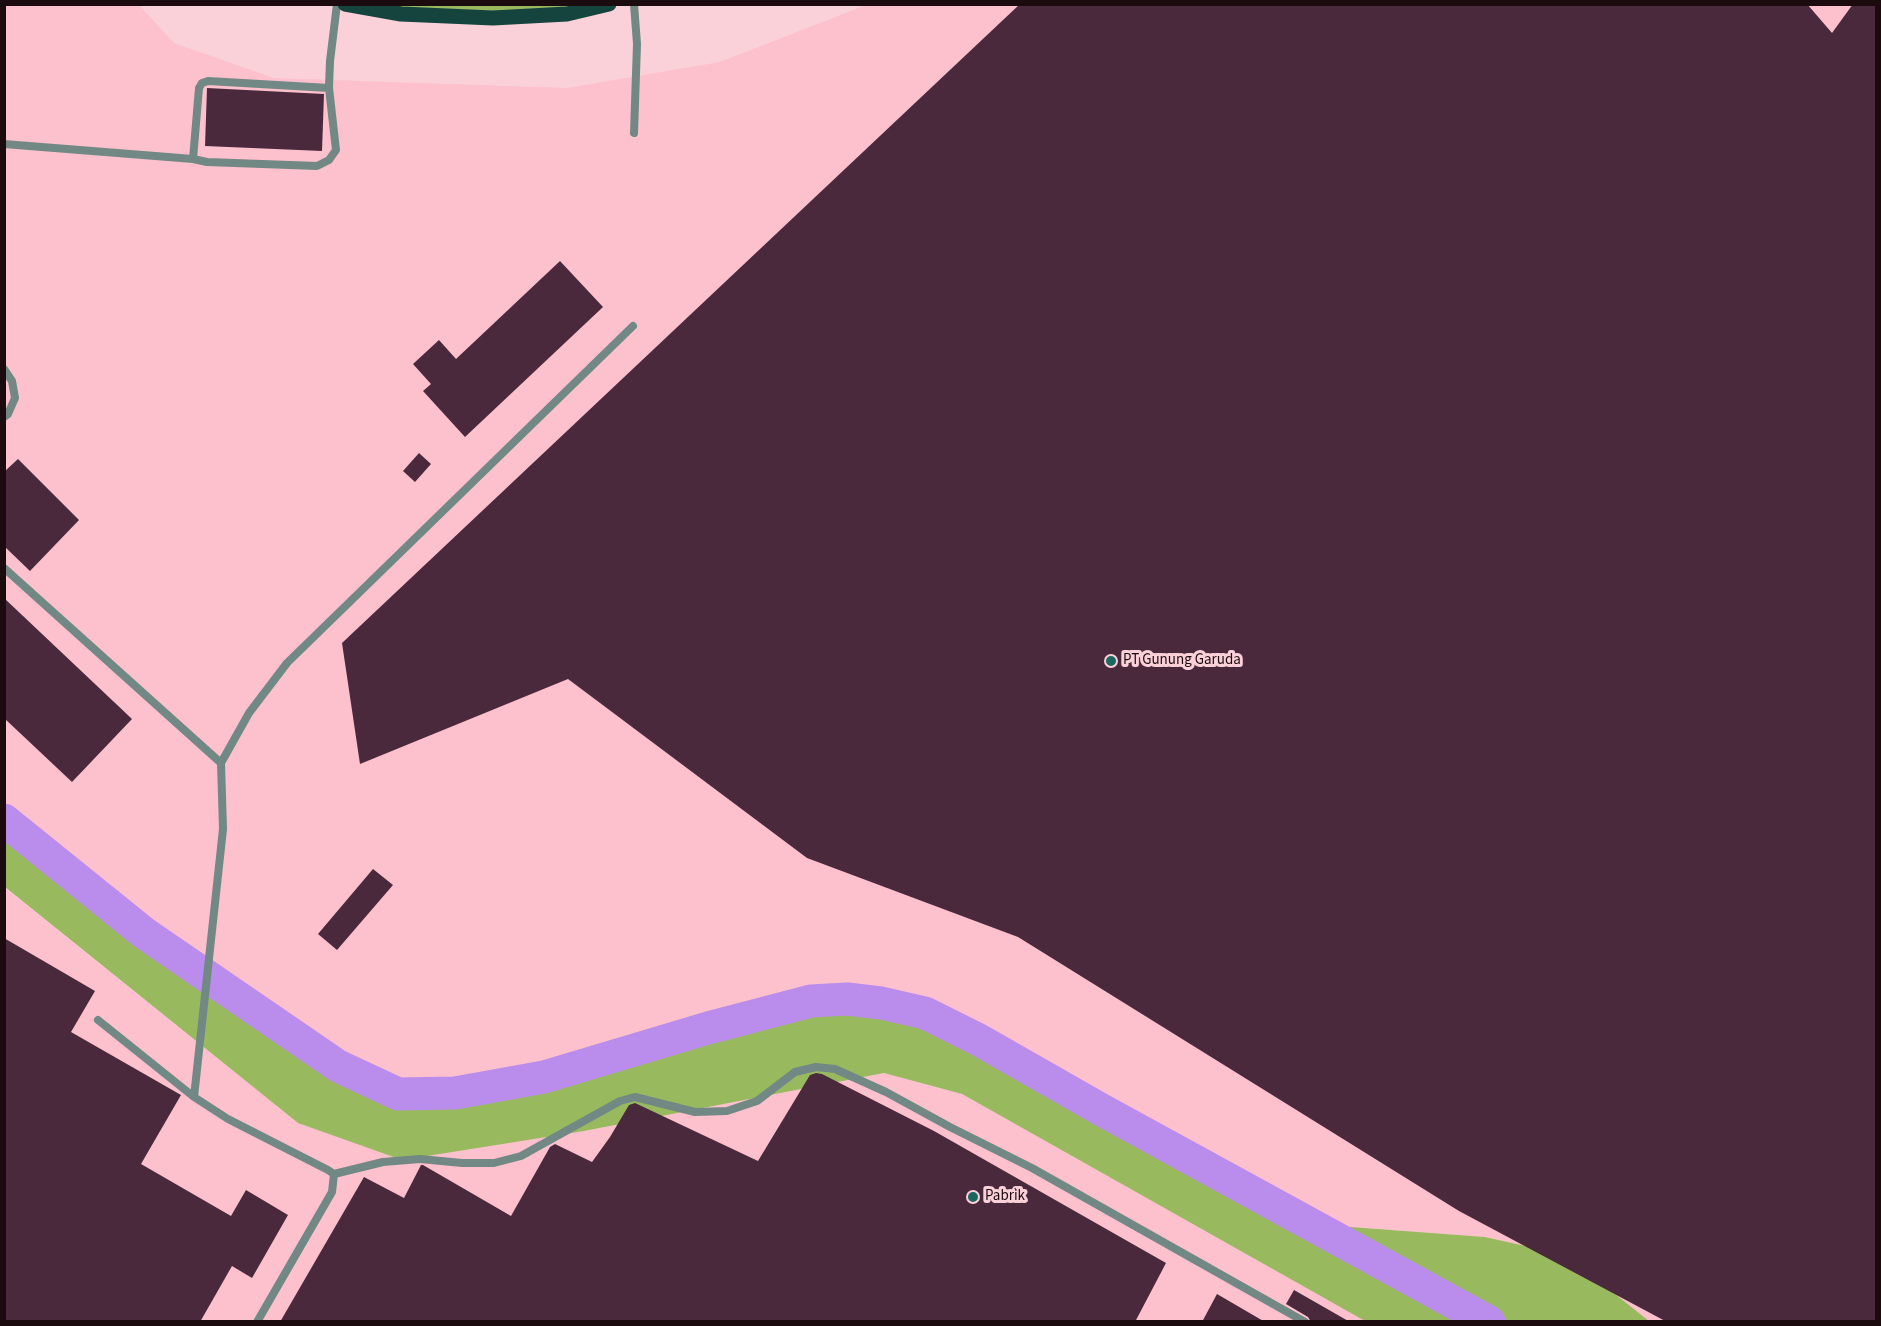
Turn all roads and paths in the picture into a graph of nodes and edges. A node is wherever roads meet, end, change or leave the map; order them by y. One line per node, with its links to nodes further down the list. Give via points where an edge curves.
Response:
1 (337, 4): 5 (lane)
2 (345, 4): 3 (main road, via 401,14 493,18 567,14)
3 (609, 4)
4 (634, 4): 6 (lane, via 638,44)
5 (328, 88): 8 (lane, via 202,83); 8 (lane, via 336,150 324,164)
6 (634, 133)
7 (4, 144): 8 (lane)
8 (193, 159)
9 (633, 326): 13 (lane, via 287,663 249,713)
10 (4, 369): 11 (lane, via 12,381 15,398)
11 (4, 417)
12 (4, 568): 13 (lane)
13 (221, 763): 15 (lane, via 223,829)
14 (98, 1020): 15 (lane)
15 (194, 1097): 16 (lane)
16 (334, 1174): 17 (lane, via 332,1192); 18 (lane, via 383,1162 420,1159 494,1163 521,1156 620,1101 635,1097 695,1112 727,1111 757,1101 795,1072 816,1067 835,1069 1032,1168)
17 (257, 1322)
18 (1305, 1322)

